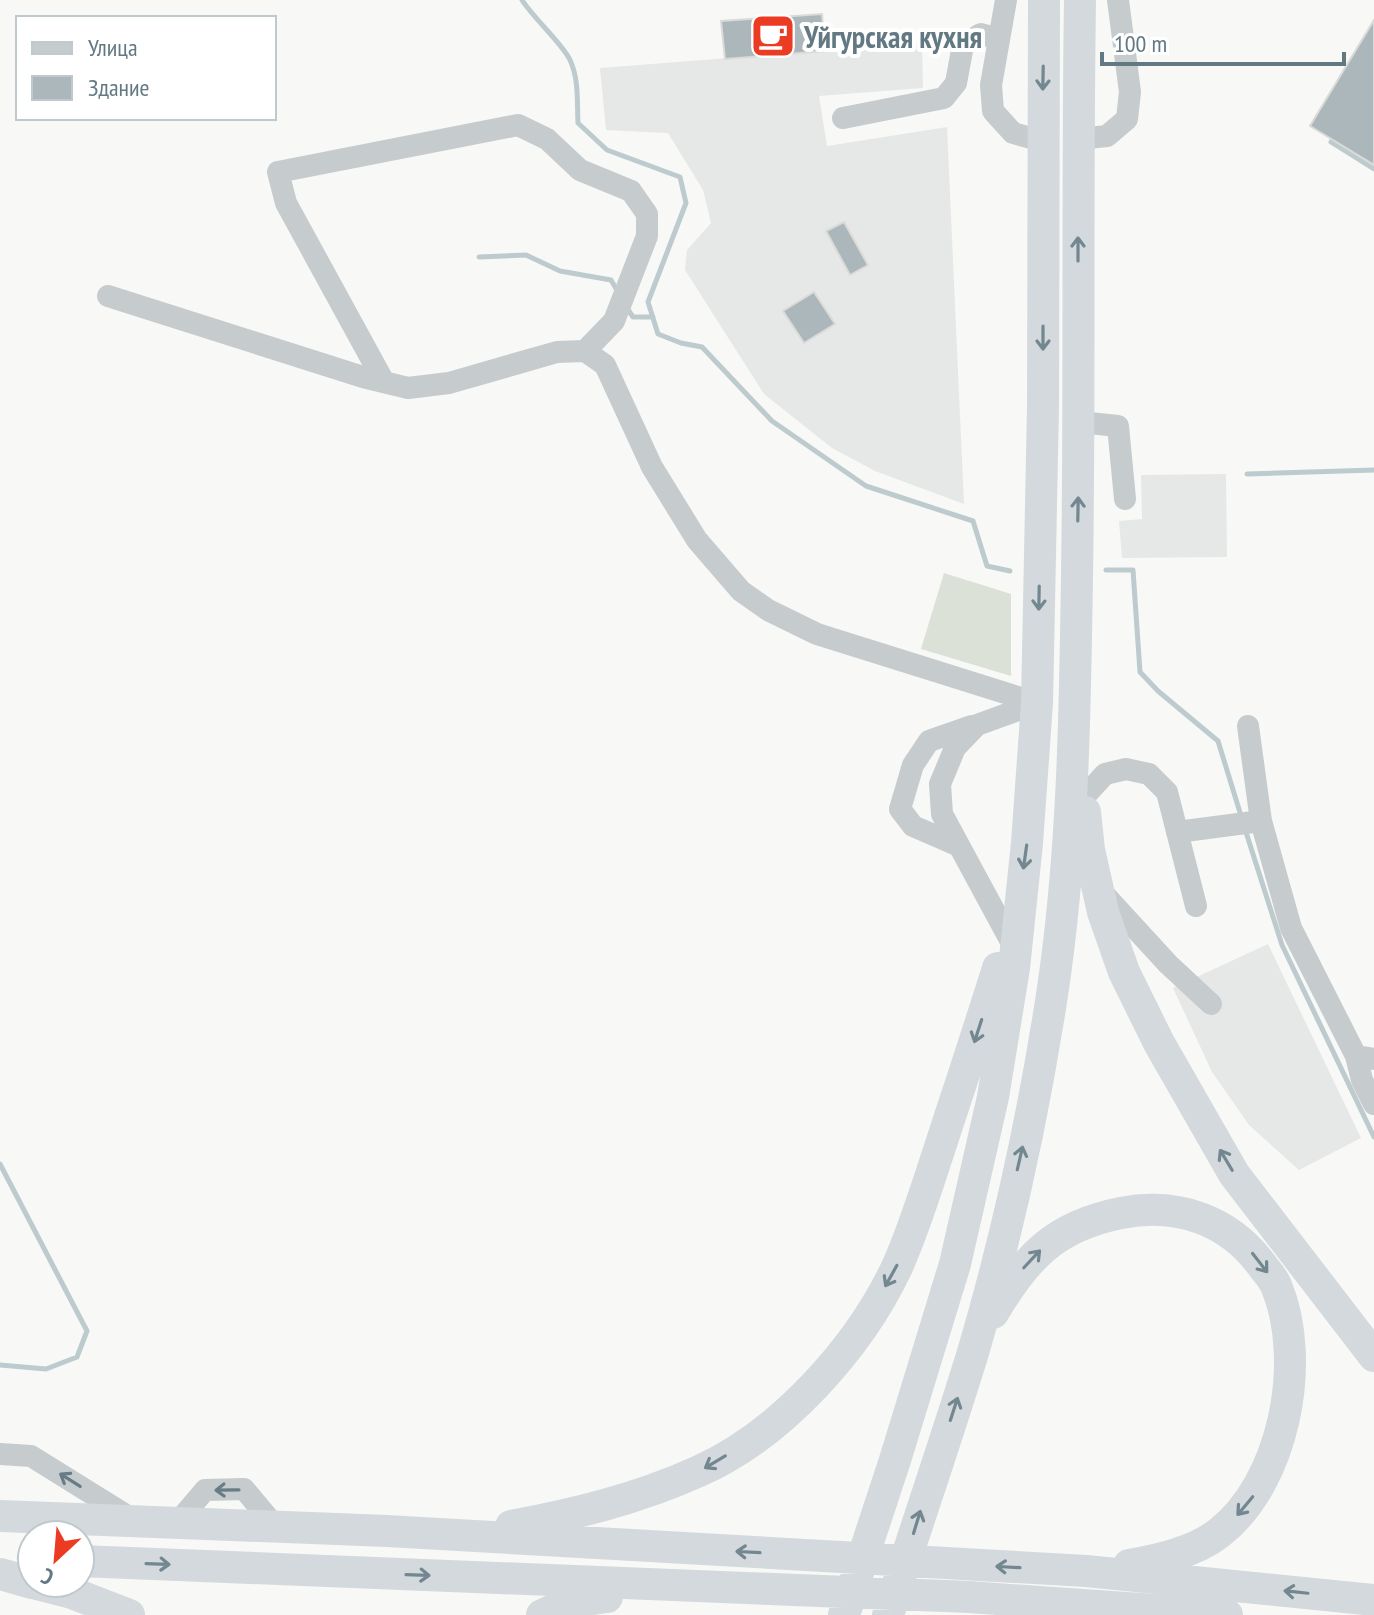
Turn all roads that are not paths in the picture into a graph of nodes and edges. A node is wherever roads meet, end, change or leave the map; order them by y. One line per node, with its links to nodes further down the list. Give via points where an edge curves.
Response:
1 (1006, 0): 5 (street)
2 (1044, 0): 8 (highway, one-way to 8)
3 (1080, 0): 7 (highway)
4 (1118, 0): 7 (street, via 1130,92 1127,119 1107,136)
5 (999, 39): 6 (street, via 981,34 963,45 956,83 944,98); 8 (street, via 991,85 993,111 1013,133)
6 (843, 118)
7 (1078, 139): 12 (highway, one-way to 7)
8 (1042, 141): 14 (highway, one-way to 14)
9 (108, 296): 11 (street)
10 (585, 351): 11 (street, via 557,352 449,383 408,388); 11 (street, via 614,321 647,236 647,214 631,191 580,170 547,139 518,125 278,172 286,203); 14 (street, via 605,365 652,467 697,540 741,591 817,634)
11 (384, 382)
12 (1079, 422): 13 (street, via 1118,426); 17 (highway, one-way to 12)
13 (1125, 499)
14 (1037, 703): 15 (street); 24 (highway, one-way to 24, via 1027,843)
15 (977, 725): 21 (street, via 955,748 940,784 942,814); 21 (street, via 929,741 913,765 900,809 913,826)
16 (1248, 726): 19 (street)
17 (1075, 727): 18 (highway); 28 (highway, one-way to 17, via 1036,1089 1050,1006)
18 (1083, 798): 20 (street, via 1105,774 1126,769 1149,774 1167,792); 22 (highway)
19 (1261, 821): 20 (street); 26 (street, via 1291,928)
20 (1177, 832): 23 (street)
21 (959, 846): 24 (street)
22 (1098, 887): 25 (street); 29 (highway, one-way to 22, via 1234,1174 1124,972)
23 (1196, 906)
24 (1012, 942): 33 (highway, one-way to 33, via 897,1267 832,1366 792,1407 749,1442 700,1471 646,1493 509,1526); 42 (highway, via 993,1097 975,1186)
25 (1211, 1004)
26 (1365, 1058): 27 (street, via 1362,1080)
27 (1374, 1104)
28 (974, 1347): 35 (highway, one-way to 35, via 1012,1280 1046,1243 1091,1219 1134,1211 1180,1211 1222,1226 1255,1255 1277,1286 1287,1321 1283,1429 1249,1503 1219,1534 1171,1557); 43 (highway, one-way to 28)
29 (1374, 1356)
30 (0, 1454): 32 (street, one-way to 30, via 31,1456)
31 (0, 1516): 32 (highway)
32 (135, 1521): 33 (highway, one-way to 32)
33 (387, 1531): 35 (highway, one-way to 33)
34 (96, 1562): 36 (highway, one-way to 36)
35 (1086, 1571): 39 (highway, one-way to 35)
36 (677, 1586): 37 (highway); 41 (highway, via 571,1602)
37 (969, 1597): 44 (highway); 45 (highway)
38 (88, 1599): 40 (highway)
39 (1374, 1600)
40 (129, 1615)
41 (542, 1615)
42 (844, 1615)
43 (888, 1615)
44 (1021, 1615)
45 (1227, 1615)

